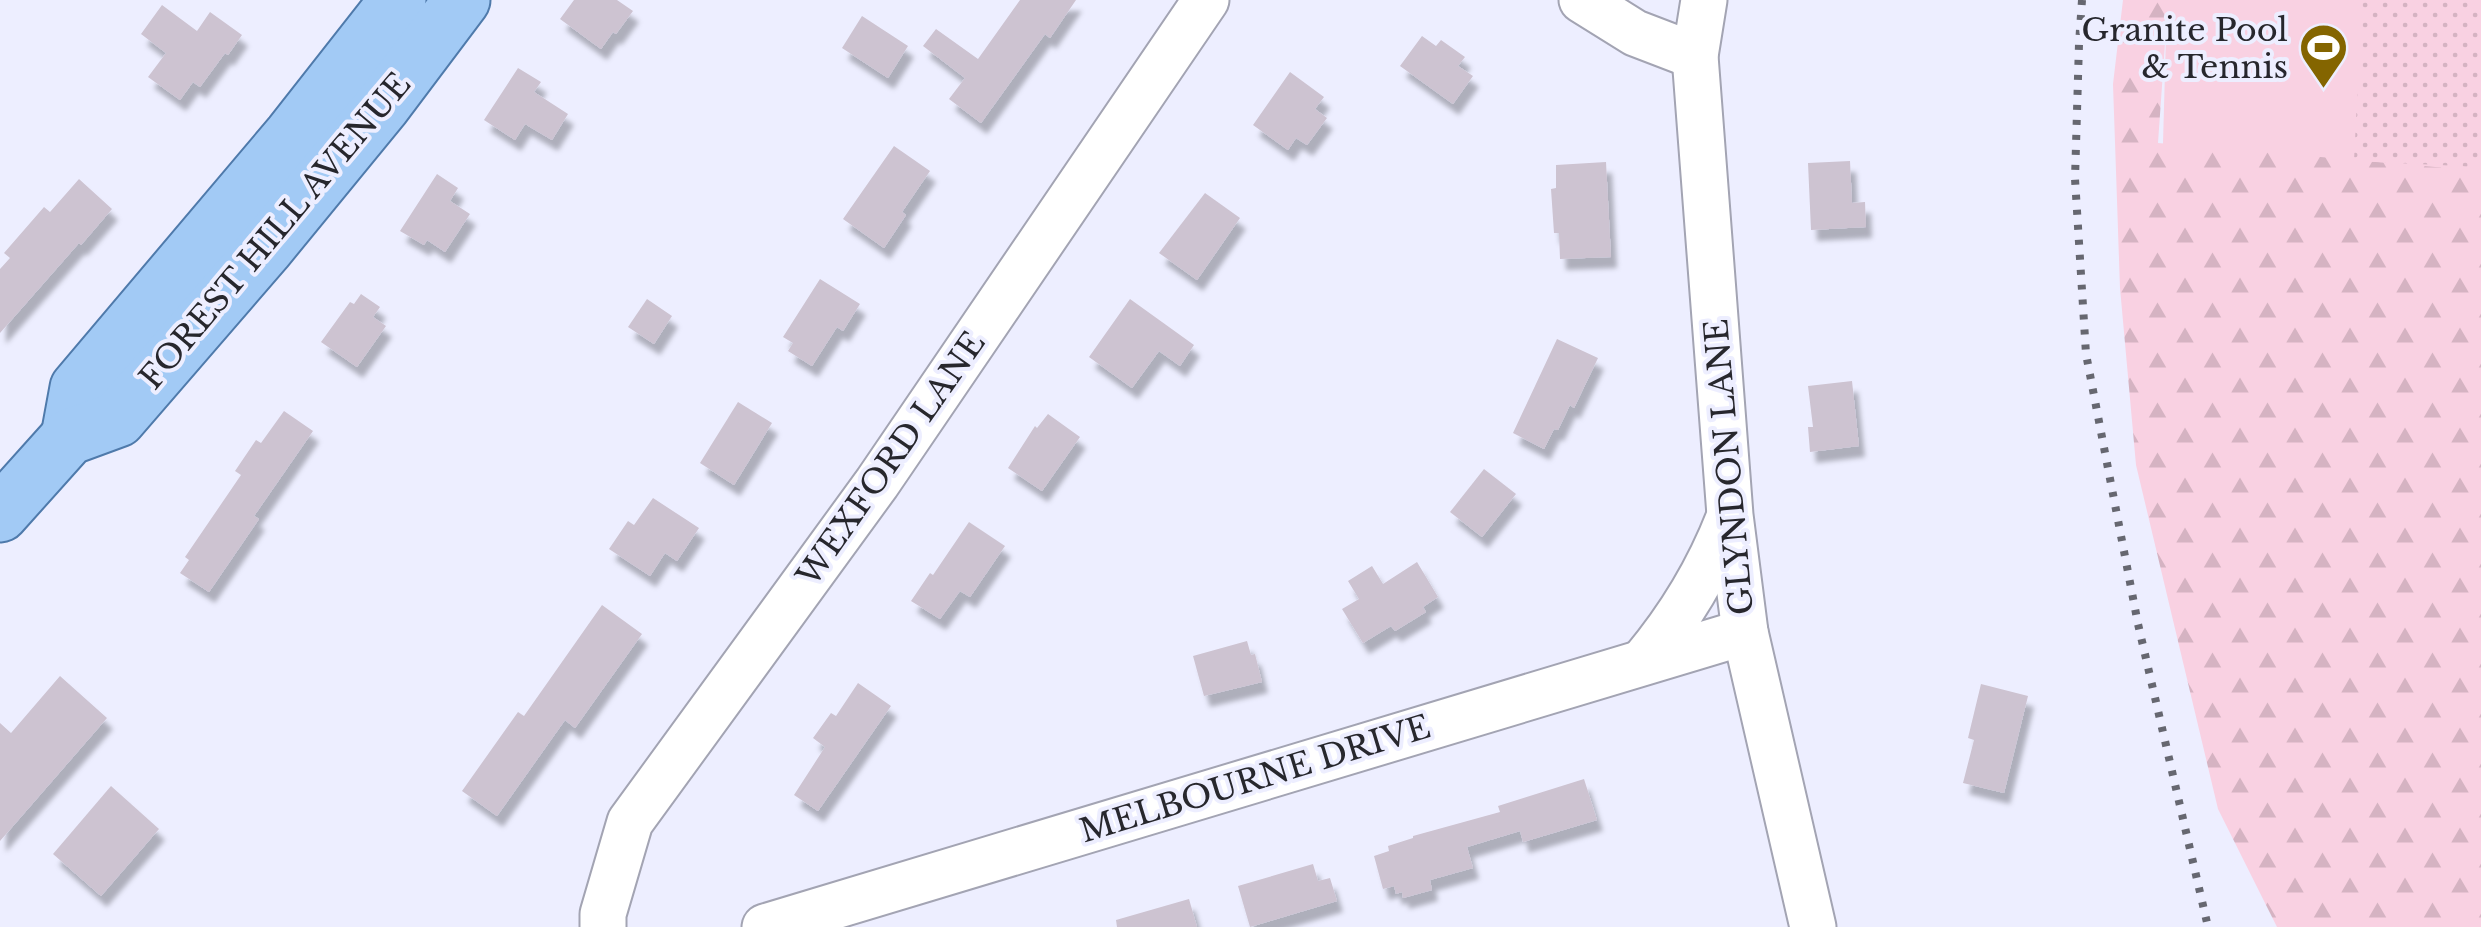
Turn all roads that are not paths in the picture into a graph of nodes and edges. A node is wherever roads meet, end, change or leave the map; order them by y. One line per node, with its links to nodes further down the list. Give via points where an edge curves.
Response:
1 (398, 0): 7 (main road, FOREST HILL AVENUE, via 78,388)
2 (462, 0): 7 (main road, FOREST HILL AVENUE, via 277,235 118,419)
3 (1206, 0): 12 (street, WEXFORD LANE, via 877,482 630,822)
4 (1582, 0): 6 (street, via 1635,33)
5 (1704, 0): 6 (street, GLYNDON LANE)
6 (1695, 56): 9 (street, GLYNDON LANE)
7 (69, 437): 8 (main road, FOREST HILL AVENUE)
8 (0, 514)
9 (1730, 515): 10 (street, GLYNDON LANE); 11 (street, via 1694,592)
10 (1745, 632): 11 (street, MELBOURNE DRIVE); 14 (street, GLYNDON LANE)
11 (1643, 662): 13 (street, MELBOURNE DRIVE)
12 (603, 927)
13 (765, 927)
14 (1813, 927)

